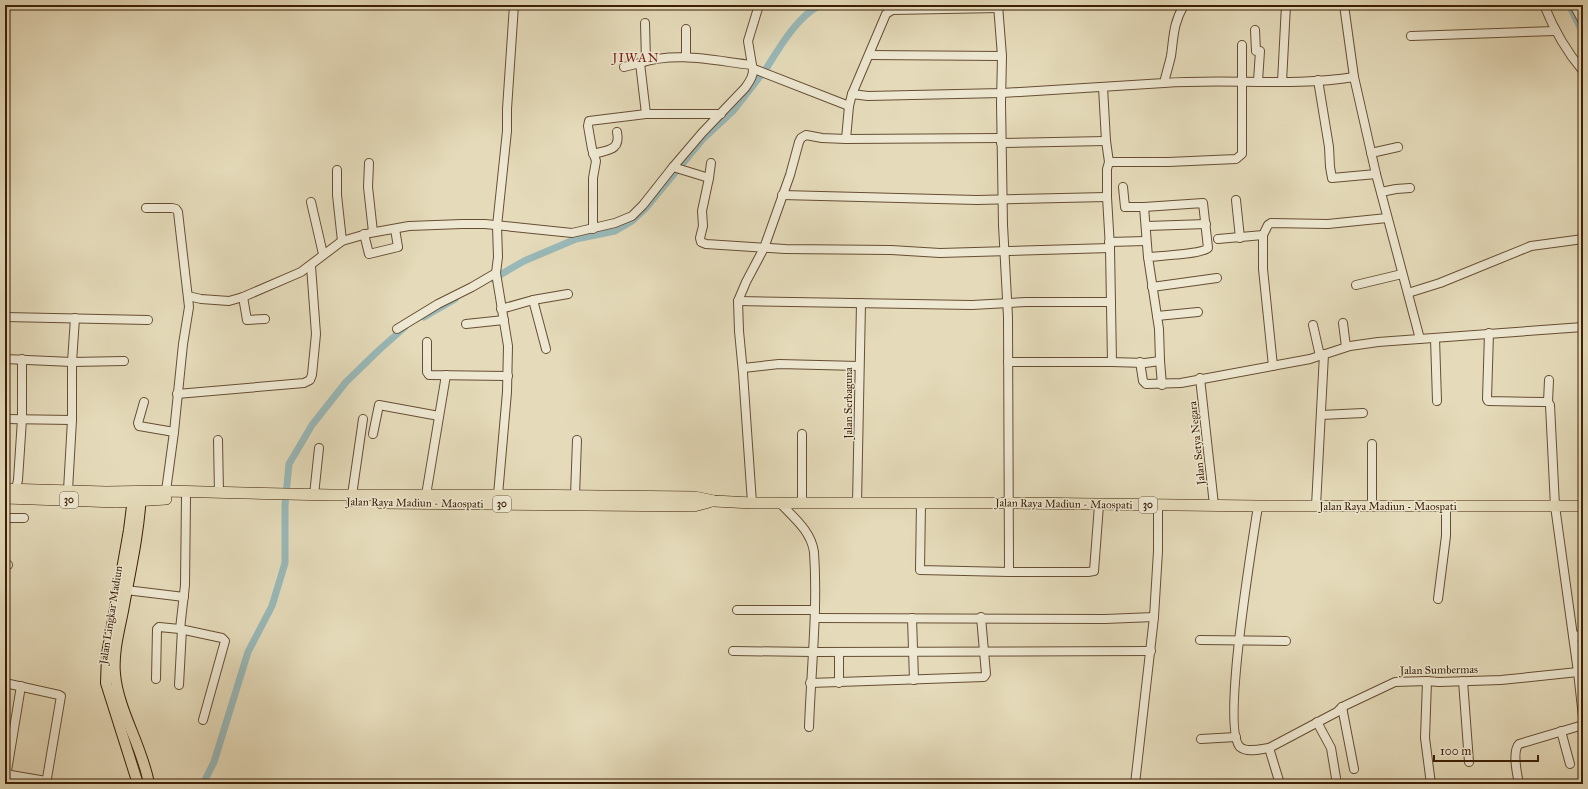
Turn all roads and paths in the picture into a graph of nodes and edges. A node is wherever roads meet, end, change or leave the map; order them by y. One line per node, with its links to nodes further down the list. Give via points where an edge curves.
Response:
1 (514, 5): 61 (street, via 507,131)
2 (759, 5): 21 (street, via 748,41)
3 (1184, 5): 28 (street, via 1174,28)
4 (1286, 5): 27 (street)
5 (1344, 5): 23 (street)
6 (1574, 5): 9 (street)
7 (999, 6): 16 (street, via 892,10 886,14); 18 (street)
8 (1547, 6): 13 (street)
9 (1583, 22)
10 (645, 23): 19 (street)
11 (686, 29): 17 (street)
12 (1254, 30): 26 (street, via 1256,51 1260,51)
13 (1555, 31): 14 (street); 22 (street, via 1569,55)
14 (1411, 36)
15 (1242, 45): 25 (street)
16 (869, 55): 18 (street); 31 (street)
17 (686, 56): 19 (street); 21 (street)
18 (1002, 56): 30 (street)
19 (643, 62): 20 (street); 33 (street)
20 (624, 67)
21 (753, 67): 32 (street); 34 (street, via 751,79 745,88)
22 (1583, 71)
23 (1354, 77): 24 (street); 40 (street)
24 (1318, 80): 27 (street); 47 (street, via 1332,178)
25 (1242, 81): 26 (street); 28 (street); 42 (street, via 1242,154 1239,158)
26 (1258, 81): 27 (street)
27 (1282, 82)
28 (1164, 83): 29 (street)
29 (1102, 87): 30 (street); 38 (street)
30 (1002, 93): 31 (street, via 868,96); 37 (street)
31 (852, 94): 32 (street)
32 (849, 106): 36 (street)
33 (646, 114): 34 (street); 41 (street, via 589,121)
34 (721, 114): 45 (street)
35 (617, 132): 41 (street, via 615,147)
36 (846, 139): 37 (street); 52 (street, via 806,135 801,138)
37 (1001, 140): 38 (street); 54 (street)
38 (1106, 141): 42 (street)
39 (1398, 147): 40 (street)
40 (1371, 153): 47 (street)
41 (593, 154): 64 (street, via 596,161 592,178)
42 (1109, 162): 53 (street)
43 (369, 163): 65 (street, via 368,187)
44 (711, 163): 48 (street)
45 (674, 167): 48 (street); 64 (street, via 632,216)
46 (337, 170): 71 (street)
47 (1376, 174): 51 (street)
48 (709, 178): 74 (street, via 702,211 701,242)
49 (1122, 187): 57 (street, via 1125,207)
50 (1410, 188): 51 (street)
51 (1381, 192): 59 (street)
52 (782, 196): 54 (street); 74 (street)
53 (1107, 197): 54 (street); 73 (street)
54 (1003, 199): 75 (street)
55 (1236, 200): 68 (street)
56 (311, 202): 76 (street)
57 (1144, 207): 60 (street, via 1204,202); 62 (street)
58 (146, 208): 86 (street, via 172,208 178,212)
59 (1387, 218): 67 (street, via 1328,224 1271,223); 80 (street)
60 (1206, 224): 62 (street); 77 (street, via 1206,250)
61 (497, 226): 63 (street, via 422,225); 64 (street, via 566,233); 79 (street)
62 (1147, 226): 72 (street)
63 (395, 229): 65 (street); 66 (street, via 398,247 369,254)
64 (593, 229)
65 (373, 232): 66 (street)
66 (364, 234): 71 (street)
67 (1263, 235): 68 (street); 122 (street, via 1263,269)
68 (1240, 238): 69 (street)
69 (1218, 239)
70 (1583, 240): 84 (street, via 1531,246 1440,283)
71 (342, 241): 76 (street)
72 (1146, 241): 73 (street); 77 (street)
73 (1110, 245): 75 (street); 90 (street)
74 (764, 248): 75 (street); 89 (street)
75 (1005, 251): 92 (street)
76 (324, 254): 78 (street)
77 (1148, 257): 83 (street)
78 (310, 266): 87 (street); 129 (street, via 316,334 310,380 291,385)
79 (496, 274): 93 (street); 105 (street)
80 (1402, 274): 82 (street); 84 (street)
81 (1217, 278): 83 (street)
82 (1356, 285)
83 (1152, 287): 95 (street)
84 (1408, 293): 108 (street)
85 (568, 294): 88 (street)
86 (188, 296): 87 (street, via 229,301); 129 (street, via 188,318)
87 (243, 297): 98 (street, via 247,320)
88 (533, 300): 93 (street); 111 (street)
89 (738, 301): 91 (street); 123 (street)
90 (1111, 302): 92 (street); 119 (street)
91 (860, 303): 92 (street); 121 (street, Jalan Serbaguna)
92 (1007, 304): 118 (street)
93 (501, 308): 100 (street)
94 (1198, 312): 95 (street)
95 (1157, 316): 116 (street)
96 (5, 317): 97 (street)
97 (75, 318): 99 (street); 117 (street)
98 (265, 319)
99 (148, 320)
100 (504, 320): 102 (street); 125 (street, via 508,346)
101 (1343, 323): 110 (street)
102 (466, 324)
103 (1313, 325): 112 (street)
104 (1583, 327): 106 (street)
105 (397, 329)
106 (1489, 333): 107 (street); 132 (street, via 1488,401)
107 (1435, 338): 108 (street); 130 (street)
108 (1420, 339): 110 (street)
109 (427, 342): 124 (street, via 427,374)
110 (1346, 347): 112 (street)
111 (546, 349)
112 (1322, 355): 122 (street); 134 (street)
113 (5, 359): 114 (street)
114 (22, 359): 117 (street); 137 (street)
115 (124, 361): 117 (street)
116 (1160, 361): 120 (street); 128 (street)
117 (72, 362): 139 (street)
118 (1008, 362): 119 (street); 166 (street)
119 (1112, 362): 120 (street)
120 (1140, 362): 128 (street, via 1143,381 1146,384)
121 (859, 366): 123 (street, via 779,364); 165 (street, Jalan Serbaguna)
122 (1273, 366): 126 (street)
123 (742, 368): 161 (street)
124 (446, 376): 125 (street); 135 (street)
125 (508, 376): 153 (street)
126 (1200, 378): 128 (street); 169 (street, Jalan Setya Negara)
127 (1550, 380): 132 (street)
128 (1162, 384)
129 (177, 394): 140 (street)
130 (1437, 401)
131 (144, 402): 140 (street, via 139,426)
132 (1548, 402): 174 (street, via 1551,408)
133 (1363, 413): 134 (street)
134 (1321, 415): 172 (street)
135 (439, 416): 141 (street, via 379,405); 152 (street)
136 (5, 419): 137 (street)
137 (22, 419): 139 (street); 147 (street, via 18,480)
138 (363, 419): 159 (street)
139 (72, 420): 148 (street)
140 (174, 432): 149 (street)
141 (373, 434)
142 (802, 434): 163 (street)
143 (218, 440): 150 (street)
144 (577, 440): 154 (street)
145 (1372, 444): 170 (street)
146 (319, 448): 151 (street)
147 (10, 489): 148 (highway, 30)
148 (68, 490): 155 (highway, 30)
149 (166, 491): 150 (highway, Jalan Raya Madiun - Maospati / 30); 155 (highway, Jalan Raya Madiun - Maospati / 30)
150 (219, 493): 158 (highway, Jalan Raya Madiun - Maospati / 30)
151 (314, 495): 158 (highway, Jalan Raya Madiun - Maospati / 30); 159 (highway, Jalan Raya Madiun - Maospati / 30)
152 (426, 495): 153 (highway, Jalan Raya Madiun - Maospati / 30); 159 (highway, Jalan Raya Madiun - Maospati / 30)
153 (498, 495): 154 (highway, Jalan Raya Madiun - Maospati / 30)
154 (575, 496): 160 (highway, Jalan Raya Madiun - Maospati / 30)
155 (136, 497): 156 (highway, 30); 157 (highway, Jalan Raya Madiun - Maospati / 30); 179 (main road, Jalan Lingkar Madiun, via 138,530); 215 (main road, Jalan Lingkar Madiun, via 105,674 111,702)
156 (5, 498)
157 (186, 498): 158 (highway, Jalan Raya Madiun - Maospati / 30); 180 (street)
158 (283, 498): 159 (highway, Jalan Raya Madiun - Maospati / 30)
159 (351, 499): 160 (highway, Jalan Raya Madiun - Maospati / 30)
160 (617, 501): 161 (highway, Jalan Raya Madiun - Maospati / 30, via 694,506 714,501)
161 (752, 503): 162 (highway, Jalan Raya Madiun - Maospati / 30)
162 (780, 503): 163 (highway, Jalan Raya Madiun - Maospati / 30); 183 (street, via 807,532 813,543)
163 (802, 503): 165 (highway, Jalan Raya Madiun - Maospati / 30)
164 (921, 503): 165 (highway, Jalan Raya Madiun - Maospati / 30); 166 (highway, Jalan Raya Madiun - Maospati / 30); 178 (street, via 920,570)
165 (857, 504)
166 (1010, 504): 167 (highway, Jalan Raya Madiun - Maospati / 30); 178 (street)
167 (1099, 505): 168 (highway, Jalan Raya Madiun - Maospati / 30); 178 (street, via 1094,571)
168 (1158, 505): 169 (highway, Jalan Raya Madiun - Maospati / 30); 184 (street)
169 (1214, 505): 171 (highway, Jalan Raya Madiun - Maospati / 30)
170 (1372, 505): 172 (highway, Jalan Raya Madiun - Maospati / 30); 173 (highway, Jalan Raya Madiun - Maospati / 30)
171 (1258, 506): 172 (highway, Jalan Raya Madiun - Maospati / 30); 191 (street)
172 (1316, 506)
173 (1446, 506): 174 (highway, Jalan Raya Madiun - Maospati / 30); 181 (street, via 1446,536)
174 (1555, 506): 175 (highway, Jalan Raya Madiun - Maospati / 30); 189 (street)
175 (1583, 506)
176 (5, 518): 177 (street)
177 (24, 518)
178 (1009, 572)
179 (126, 590): 180 (street); 215 (main road, Jalan Lingkar Madiun, via 117,639 115,673)
180 (184, 597): 187 (street)
181 (1438, 599)
182 (737, 610): 183 (street)
183 (815, 614): 186 (street); 197 (street)
184 (1154, 616): 185 (street, via 1105,619); 196 (street)
185 (981, 617): 186 (street); 193 (street)
186 (912, 618): 195 (street)
187 (181, 629): 200 (street, via 157,629); 207 (street); 211 (street, via 222,638 225,641)
188 (1583, 635): 189 (street)
189 (1573, 636): 199 (street)
190 (1200, 640): 191 (street)
191 (1239, 640): 192 (street); 217 (street, via 1234,686)
192 (1286, 641)
193 (983, 650): 195 (street); 196 (street); 201 (street, via 986,674 984,678)
194 (733, 651): 197 (street)
195 (913, 651): 198 (street); 201 (street)
196 (1151, 651): 229 (street)
197 (813, 652): 198 (street); 205 (street)
198 (838, 652): 206 (street)
199 (1578, 672): 203 (street, Jalan Sumbermas); 210 (street)
200 (156, 679)
201 (914, 680): 206 (street)
202 (1427, 681): 203 (street, Jalan Sumbermas); 209 (street, Jalan Sumbermas, via 1392,682); 231 (street, via 1424,738)
203 (1463, 681): 220 (street)
204 (5, 683): 208 (street)
205 (810, 683): 206 (street); 214 (street)
206 (840, 683)
207 (179, 685)
208 (21, 686): 223 (street); 226 (street, via 61,696)
209 (1342, 707): 212 (street, Jalan Sumbermas); 222 (street)
210 (1583, 717)
211 (204, 720)
212 (1317, 722): 219 (street, Jalan Sumbermas); 224 (street, via 1331,748)
213 (1583, 725): 216 (street)
214 (810, 727)
215 (126, 729): 227 (main road, Jalan Lingkar Madiun); 228 (main road, Jalan Lingkar Madiun)
216 (1562, 731): 221 (street); 232 (street, via 1516,746)
217 (1236, 737): 218 (street); 219 (street, via 1237,744 1245,750)
218 (1202, 740)
219 (1269, 748): 230 (street)
220 (1470, 762)
221 (1570, 764)
222 (1354, 769)
223 (6, 774): 225 (street); 226 (street)
224 (1336, 778)
225 (5, 783)
226 (46, 783)
227 (138, 784)
228 (149, 784)
229 (1135, 784)
230 (1280, 784)
231 (1431, 784)
232 (1519, 784)

